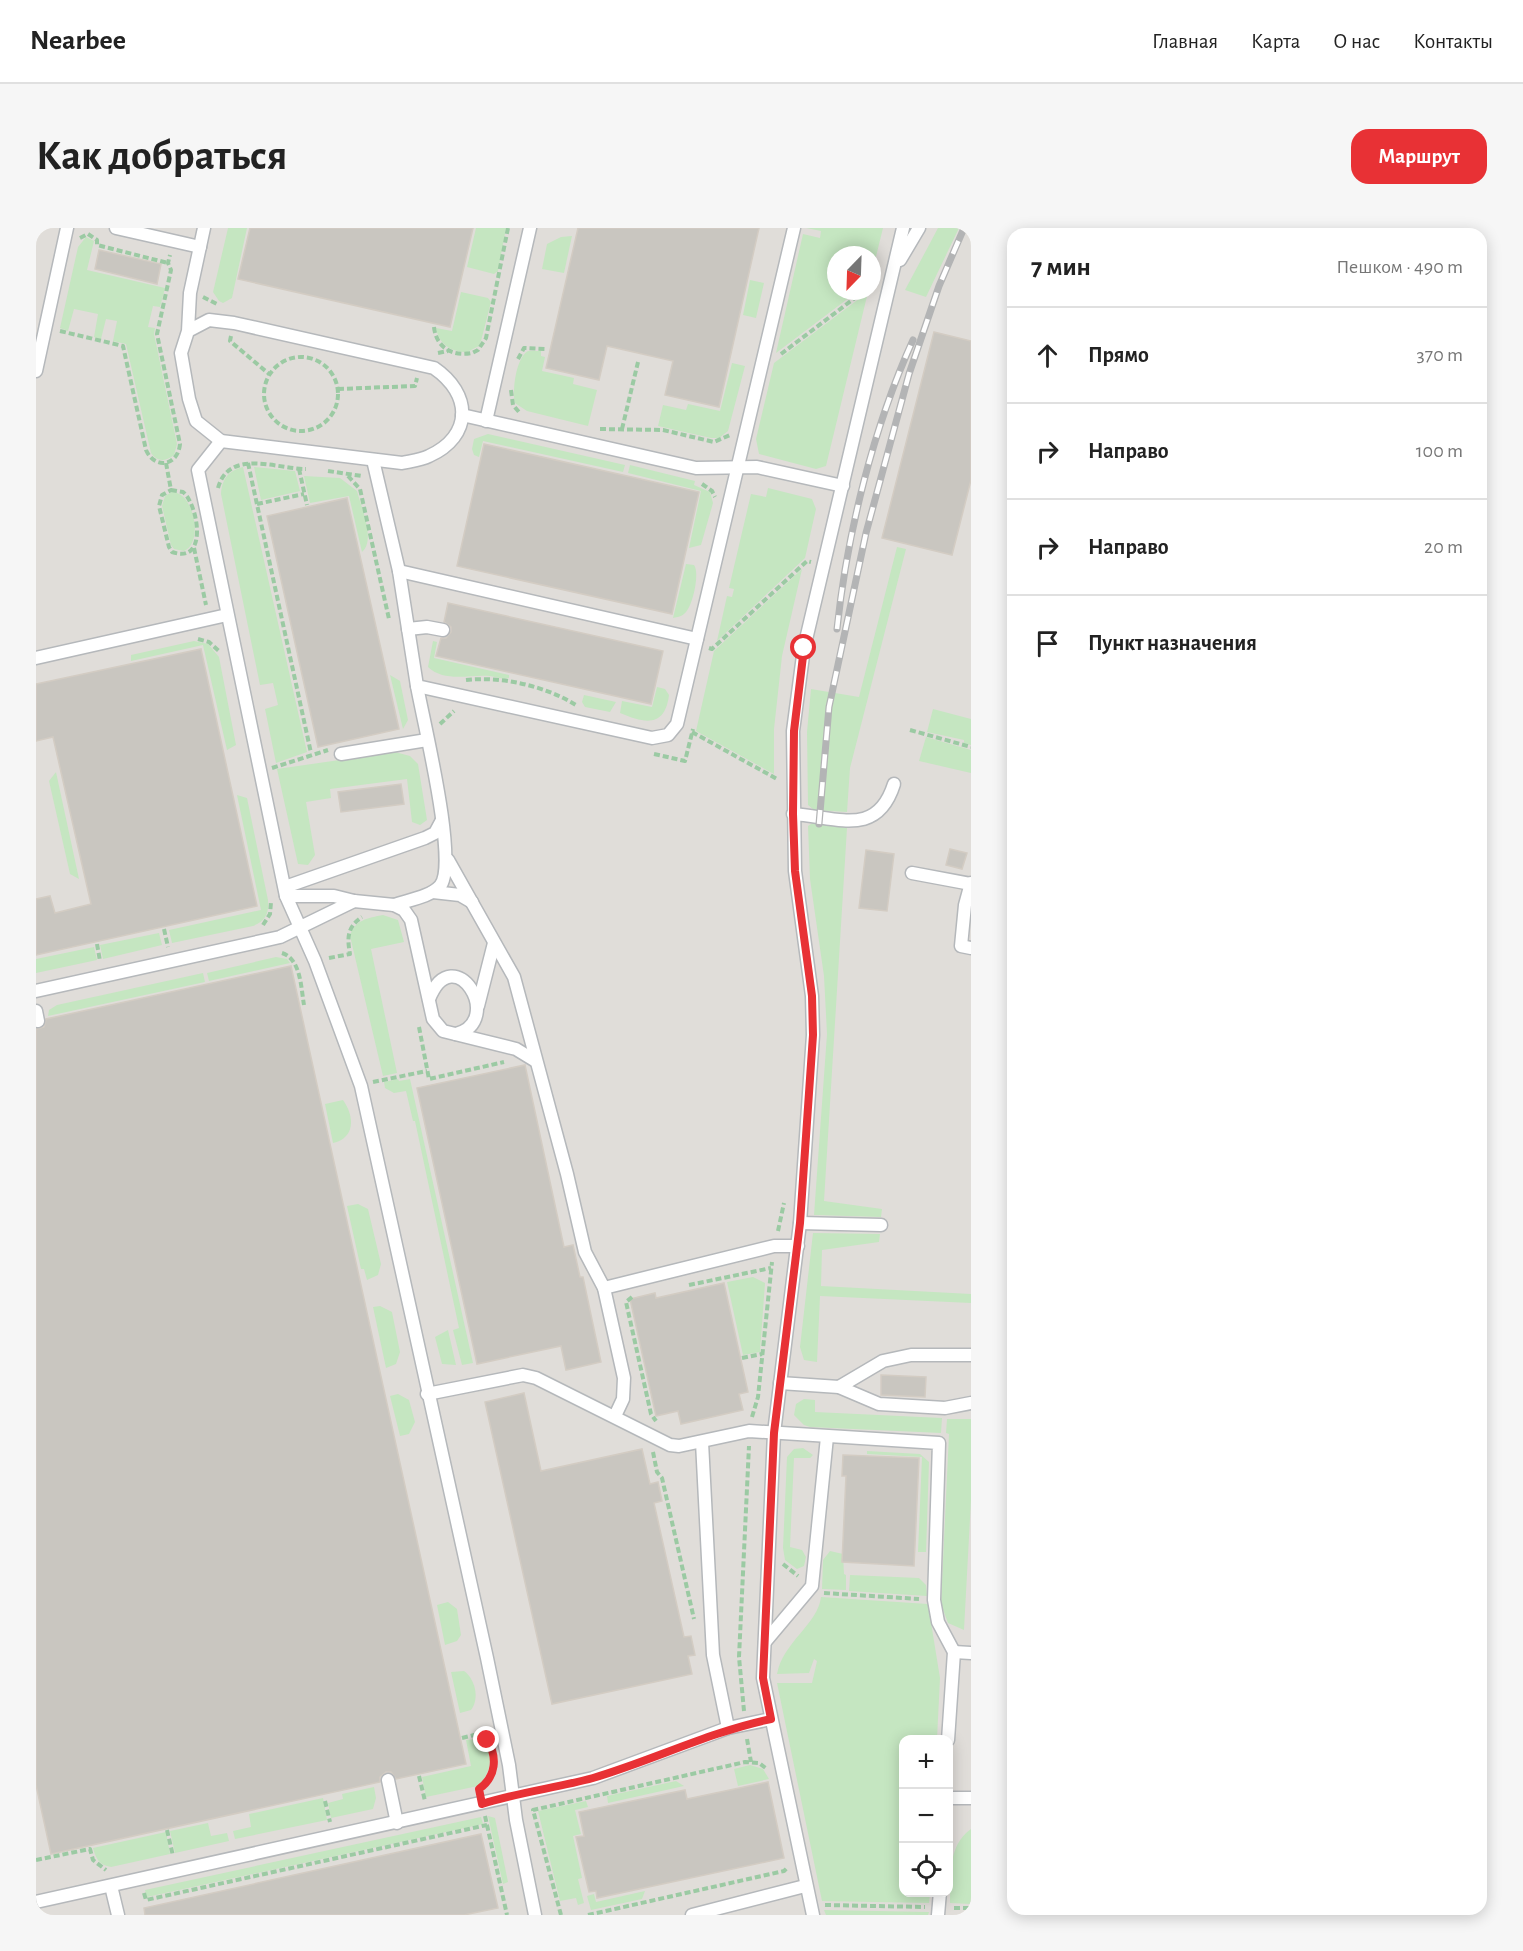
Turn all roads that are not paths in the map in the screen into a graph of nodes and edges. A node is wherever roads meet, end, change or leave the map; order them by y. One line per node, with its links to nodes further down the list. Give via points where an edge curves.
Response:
1 (67, 228): 11 (lane)
2 (116, 228): 8 (lane)
3 (204, 228): 8 (lane)
4 (530, 228): 13 (lane)
5 (794, 228): 16 (lane)
6 (903, 228): 9 (lane)
7 (920, 228): 9 (lane)
8 (200, 247): 10 (lane, via 190,293)
9 (894, 270): 17 (lane)
10 (188, 331): 12 (lane, via 209,320 234,323 434,368 459,393); 14 (lane, via 181,353 189,399 196,422)
11 (36, 371)
12 (462, 415): 13 (lane); 15 (lane, via 458,430 447,445 429,457 402,463)
13 (486, 421): 16 (lane, via 696,468)
14 (221, 441): 15 (lane); 19 (lane, via 198,470)
15 (373, 460): 18 (lane)
16 (738, 467): 17 (lane); 22 (lane)
17 (843, 486): 28 (lane, via 797,689)
18 (399, 571): 20 (lane); 22 (lane)
19 (226, 615): 23 (lane); 33 (lane)
20 (408, 629): 21 (lane); 24 (lane)
21 (442, 630)
22 (696, 642): 24 (lane, via 677,724 668,735 652,738)
23 (36, 657)
24 (417, 686): 25 (lane)
25 (427, 740): 26 (lane); 29 (lane)
26 (337, 751)
27 (894, 784): 28 (lane, via 883,809 870,819)
28 (793, 814): 48 (lane, via 813,1035)
29 (442, 820): 30 (lane); 33 (lane, via 435,833 425,838)
30 (448, 860): 34 (lane, via 445,879); 37 (lane)
31 (912, 873): 32 (lane)
32 (971, 883): 42 (lane, via 961,946)
33 (286, 892): 36 (lane); 40 (lane)
34 (433, 892): 35 (lane); 37 (lane, via 460,895)
35 (420, 896): 38 (lane); 39 (lane)
36 (354, 902): 38 (lane); 40 (lane)
37 (472, 902): 41 (lane)
38 (394, 905): 39 (lane)
39 (411, 920): 44 (lane)
40 (300, 927): 43 (lane, via 280,937); 55 (lane, via 361,1086)
41 (494, 943): 45 (lane); 47 (lane, via 513,977)
42 (971, 948)
43 (36, 991)
44 (429, 999): 45 (lane, via 444,977 457,976 475,994); 46 (lane, via 433,1019 443,1031)
45 (477, 1010): 46 (lane, via 466,1032)
46 (456, 1035): 47 (lane, via 516,1048)
47 (534, 1060): 51 (lane, via 585,1252)
48 (800, 1223): 49 (lane); 50 (lane)
49 (881, 1225)
50 (798, 1246): 51 (lane, via 774,1246); 53 (lane)
51 (604, 1288): 57 (lane, via 624,1378 623,1399)
52 (971, 1355): 54 (lane, via 911,1355 883,1361)
53 (780, 1383): 54 (lane); 58 (lane)
54 (839, 1387): 56 (lane, via 879,1404 945,1408)
55 (427, 1394): 57 (lane, via 523,1375); 68 (lane)
56 (971, 1403)
57 (615, 1416): 60 (lane, via 679,1446)
58 (774, 1433): 59 (lane); 60 (lane, via 749,1431); 61 (lane)
59 (827, 1437): 61 (lane, via 812,1586); 62 (lane, via 939,1443 934,1600 938,1622)
60 (702, 1442): 65 (lane, via 713,1654)
61 (765, 1642): 64 (lane, via 763,1678)
62 (954, 1652): 63 (lane); 66 (lane)
63 (971, 1653)
64 (771, 1719): 65 (lane); 73 (lane)
65 (728, 1728): 68 (lane, via 593,1778)
66 (948, 1735)
67 (388, 1780): 71 (lane)
68 (513, 1794): 71 (lane); 77 (lane)
69 (953, 1798): 70 (lane)
70 (971, 1798)
71 (397, 1823): 72 (lane)
72 (111, 1886): 74 (lane); 76 (lane)
73 (805, 1886): 75 (lane); 79 (lane)
74 (36, 1902)
75 (711, 1913): 78 (lane)
76 (118, 1915)
77 (535, 1915)
78 (692, 1915)
79 (813, 1915)

